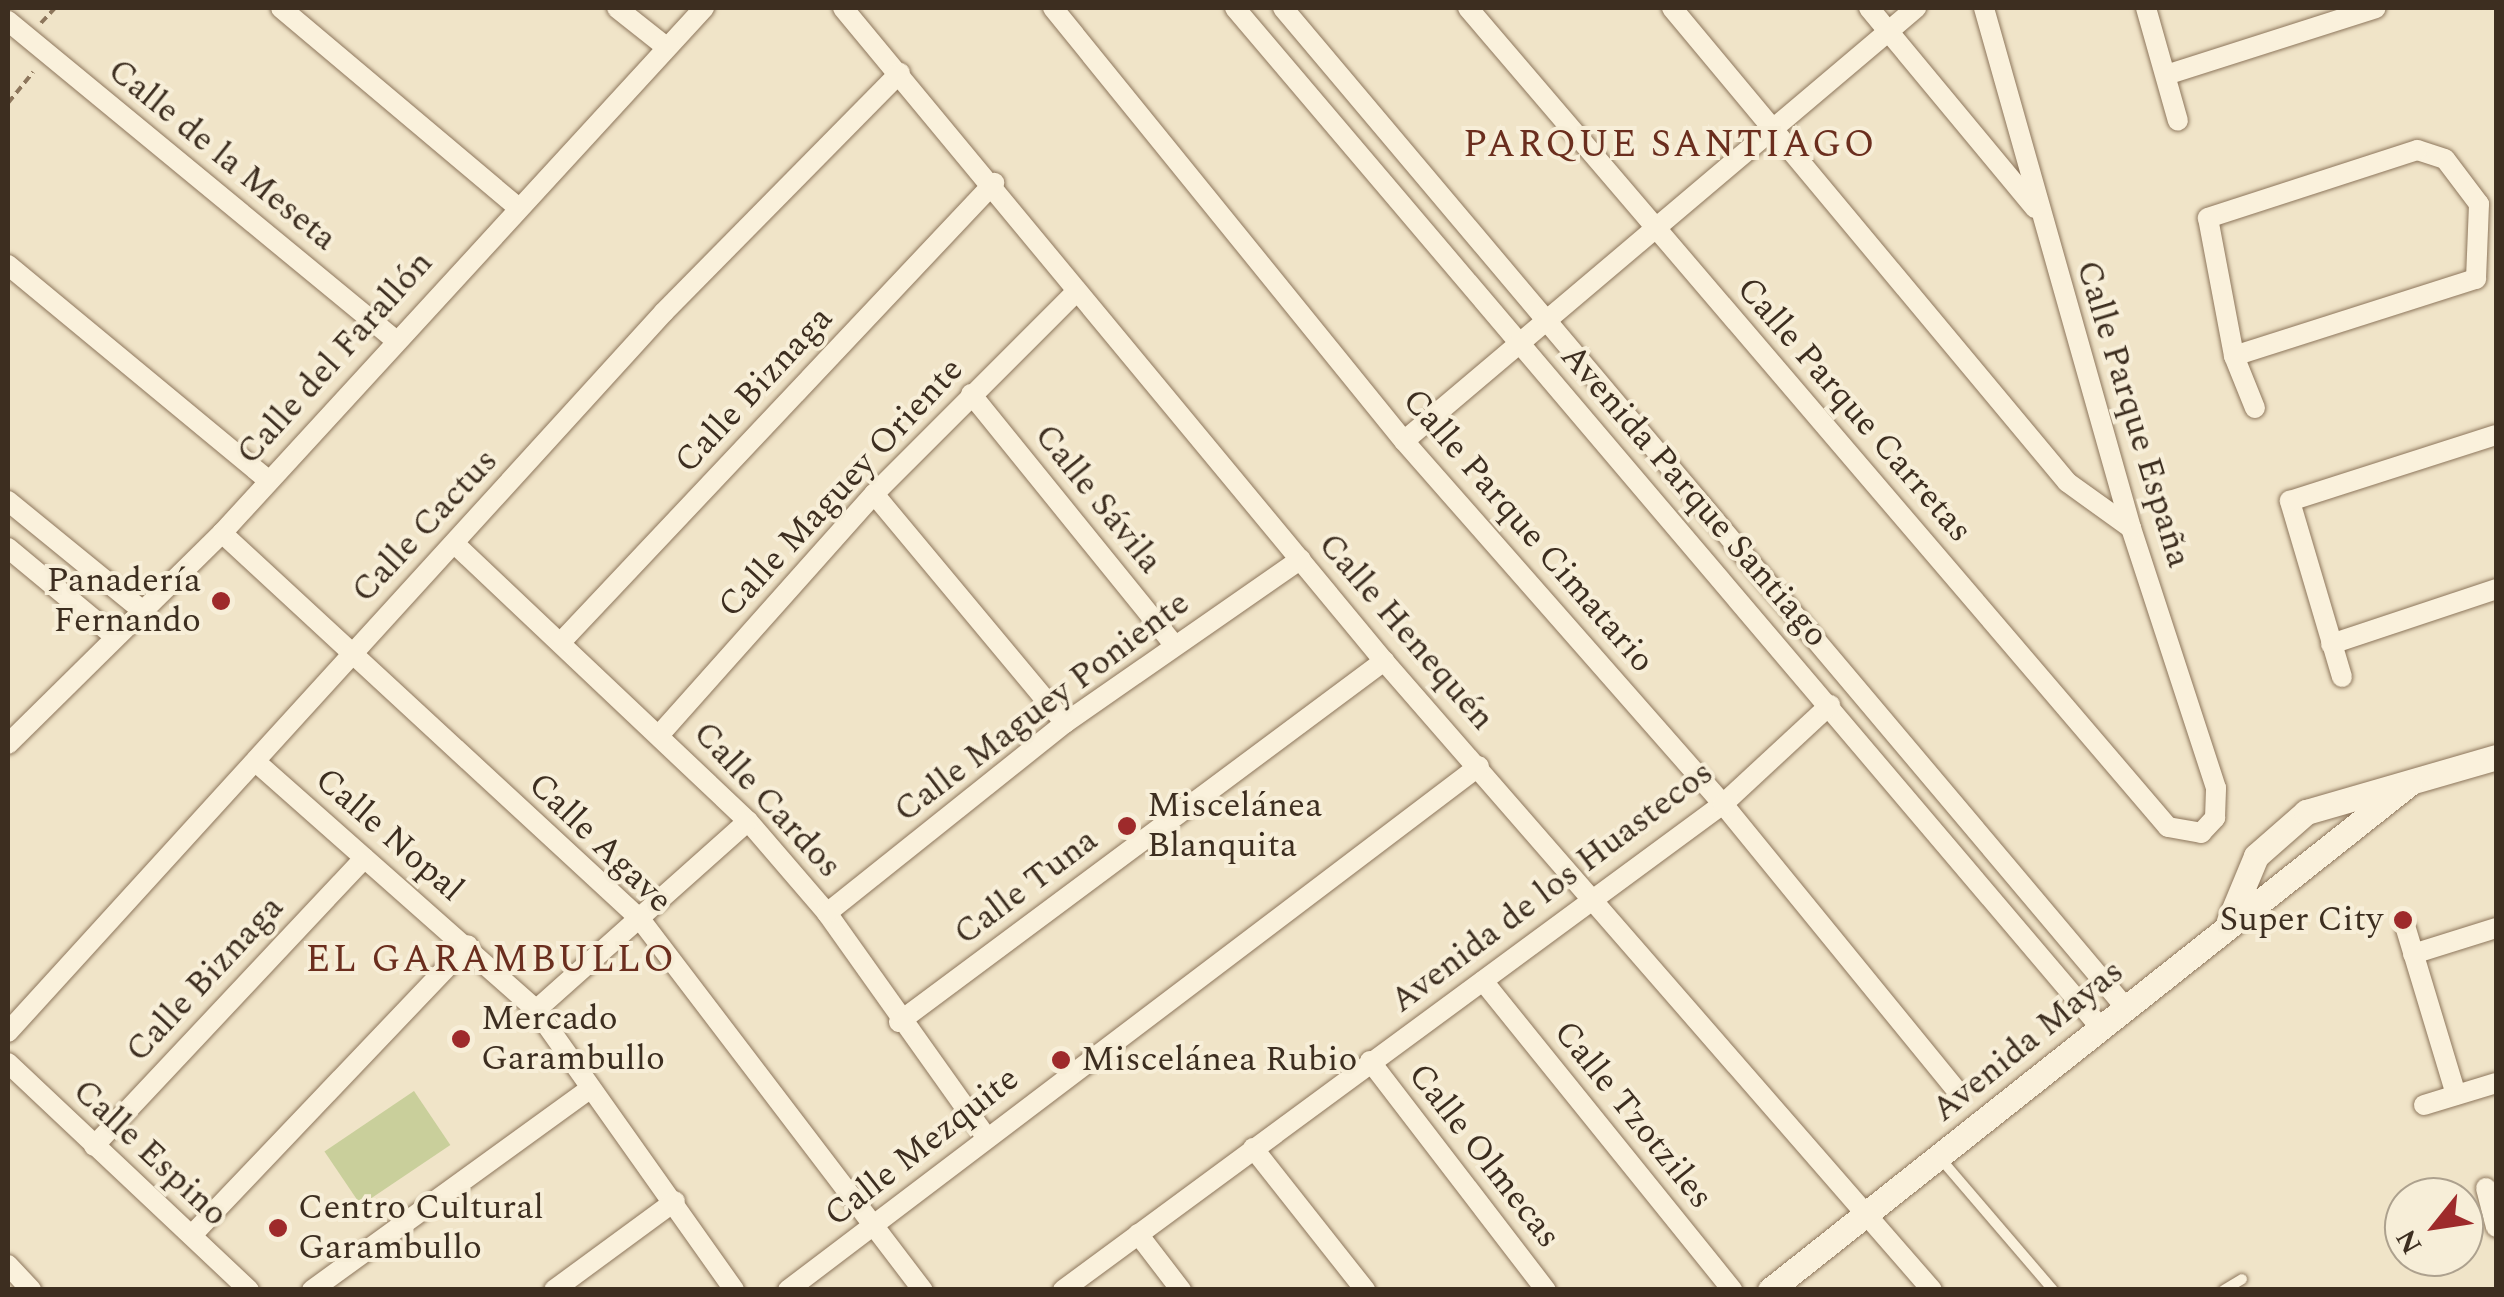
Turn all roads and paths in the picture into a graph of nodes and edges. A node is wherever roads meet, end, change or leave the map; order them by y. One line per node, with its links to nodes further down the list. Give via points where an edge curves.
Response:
1 (281, 8): 28 (street)
2 (618, 8): 17 (street)
3 (704, 8): 17 (street, Calle del Farallón)
4 (842, 8): 19 (street, Calle Henequén)
5 (1053, 8): 40 (street, Calle Parque Cimatario)
6 (1235, 8): 35 (street, Avenida Parque Santiago)
7 (1283, 8): 33 (street, Avenida Parque Santiago)
8 (1468, 8): 30 (street, Calle Parque Carretas)
9 (1672, 8): 25 (street)
10 (1869, 8): 16 (street)
11 (1916, 8): 16 (street)
12 (1984, 8): 29 (street, Calle Parque España)
13 (2146, 8): 20 (street)
14 (2376, 8): 20 (street)
15 (8, 21): 18 (street, Calle de la Meseta)
16 (1888, 30): 25 (street); 29 (street)
17 (665, 46): 28 (street, Calle del Farallón)
18 (48, 54): 22 (path); 34 (street, Calle de la Meseta)
19 (900, 73): 26 (street, Calle Henequén); 46 (street, Calle Cactus, via 664,312)
20 (2166, 75): 24 (street)
21 (8, 88): 22 (path)
22 (15, 94): 23 (path)
23 (8, 103)
24 (2178, 121)
25 (1774, 125): 30 (street); 44 (street, via 2067,482)
26 (994, 184): 32 (street, Calle Henequén); 52 (street, Calle Biznaga)
27 (2488, 201): 36 (street, via 2476,279); 36 (street, via 2445,159 2417,150 2212,214 2206,228)
28 (516, 206): 34 (street, Calle del Farallón)
29 (2040, 213): 44 (street, Calle Parque España)
30 (1654, 227): 33 (street); 68 (street, Calle Parque Carretas, via 2168,828)
31 (8, 265): 41 (street)
32 (1075, 293): 37 (street, Calle Maguey Oriente); 48 (street, Calle Henequén)
33 (1544, 320): 35 (street); 79 (street, Avenida Parque Santiago)
34 (394, 340): 41 (street, Calle del Farallón)
35 (1519, 341): 40 (street); 58 (street, Avenida Parque Santiago)
36 (2234, 356): 38 (street)
37 (971, 394): 42 (street, Calle Maguey Oriente); 54 (street, Calle Sávila)
38 (2254, 408)
39 (2496, 435): 53 (street, via 2290,501)
40 (1404, 441): 66 (street, Calle Parque Cimatario)
41 (268, 480): 45 (street, Calle del Farallón)
42 (874, 494): 59 (street); 60 (street, Calle Maguey Oriente)
43 (8, 502): 50 (street)
44 (2131, 528): 68 (street, Calle Parque España, via 2216,788 2215,818)
45 (222, 533): 50 (street, Calle del Farallón); 55 (street, Calle Agave)
46 (456, 545): 52 (street, Calle Cardos); 55 (street, Calle Cactus)
47 (8, 548): 51 (street)
48 (1300, 559): 54 (street, Calle Maguey Poniente); 56 (street, Calle Henequén)
49 (2496, 589): 53 (street)
50 (143, 611): 51 (street, Calle del Farallón)
51 (114, 636): 61 (street, Calle del Farallón)
52 (562, 640): 60 (street, Calle Cardos)
53 (2331, 644): 57 (street)
54 (1175, 646): 59 (street, Calle Maguey Poniente)
55 (348, 655): 63 (street, Calle Cactus); 72 (street, Calle Agave)
56 (1384, 661): 64 (street, Calle Henequén); 81 (street, Calle Tuna)
57 (2342, 677)
58 (1830, 705): 66 (street, Avenida de los Huastecos); 82 (street, Avenida Parque Santiago)
59 (1066, 723): 71 (street, Calle Maguey Poniente)
60 (661, 733): 67 (street, Calle Cardos)
61 (8, 744)
62 (2496, 757): 65 (street, Avenida Mayas)
63 (256, 762): 69 (street, Calle Nopal); 83 (street, Calle Cactus)
64 (1478, 766): 70 (street, Calle Henequén); 91 (street, Calle Mezquite)
65 (2410, 783): 73 (street, Avenida Mayas); 73 (street, Avenida Mayas, via 2290,822 2256,856)
66 (1723, 804): 70 (street, Avenida de los Huastecos); 88 (street, Calle Parque Cimatario)
67 (748, 821): 71 (street, Calle Cardos); 72 (street)
68 (2201, 833)
69 (364, 858): 76 (street, Calle Nopal); 92 (street, Calle Biznaga)
70 (1596, 895): 78 (street, Avenida de los Huastecos); 97 (street, Calle Henequén)
71 (827, 914): 81 (street, Calle Cardos)
72 (640, 918): 80 (street); 99 (street, Calle Agave)
73 (2229, 921): 79 (street, Avenida Mayas)
74 (2496, 928): 77 (street)
75 (2406, 929): 77 (street)
76 (468, 945): 80 (street, Calle Nopal); 101 (street)
77 (2413, 954): 89 (street)
78 (1483, 981): 84 (street, Avenida de los Huastecos); 115 (street, Calle Tzotziles)
79 (2126, 1008): 82 (street, Avenida Mayas)
80 (536, 1010): 87 (street, Calle Nopal)
81 (900, 1022): 91 (street, Calle Cardos)
82 (2101, 1028): 94 (street, Avenida Mayas)
83 (8, 1032)
84 (1370, 1061): 93 (street, Avenida de los Huastecos); 114 (street, Calle Olmecas)
85 (8, 1064): 92 (street, Calle Espino)
86 (2496, 1084): 89 (street)
87 (591, 1088): 96 (street, Calle Nopal); 106 (street)
88 (1958, 1093)
89 (2456, 1096): 90 (street)
90 (2424, 1105)
91 (986, 1138): 99 (street, Calle Mezquite)
92 (94, 1146): 101 (street, Calle Espino)
93 (1253, 1148): 100 (street, Avenida de los Huastecos); 113 (street)
94 (1939, 1157): 97 (street, Avenida Mayas); 118 (lane)
95 (2486, 1188): 98 (street)
96 (675, 1201): 107 (street); 108 (street, Calle Nopal)
97 (1868, 1212): 116 (street, Avenida Mayas); 117 (street, Calle Henequén)
98 (2496, 1227)
99 (870, 1231): 109 (street, Calle Mezquite); 110 (street, Calle Agave)
100 (1138, 1234): 111 (street, Avenida de los Huastecos); 112 (street)
101 (192, 1236): 104 (street, Calle Espino)
102 (8, 1266): 105 (street)
103 (2242, 1280): 119 (lane)
104 (246, 1288)
105 (31, 1290)
106 (312, 1290)
107 (554, 1290)
108 (734, 1290)
109 (788, 1290)
110 (923, 1290)
111 (1063, 1290)
112 (1181, 1290)
113 (1365, 1290)
114 (1546, 1290)
115 (1732, 1290)
116 (1770, 1290)
117 (1932, 1290)
118 (2053, 1290)
119 (2224, 1290)

